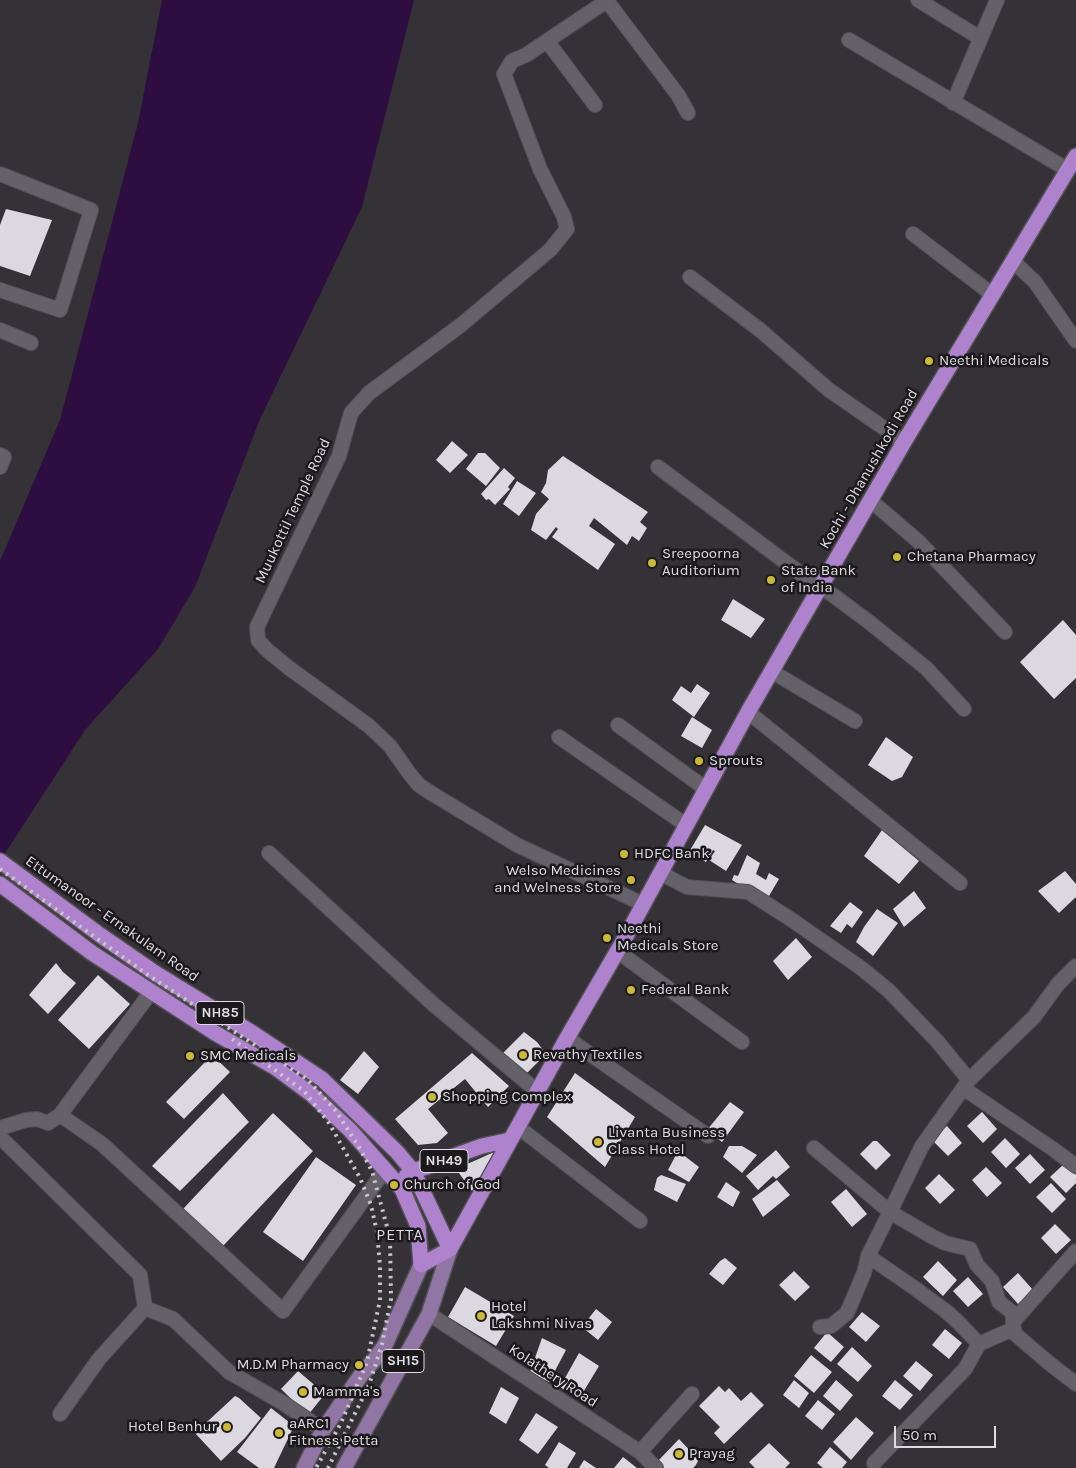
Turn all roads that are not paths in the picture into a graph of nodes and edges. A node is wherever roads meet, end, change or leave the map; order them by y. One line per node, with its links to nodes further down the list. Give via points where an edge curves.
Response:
1 (608, 0): 6 (street, Muukottil Temple Road); 9 (street)
2 (918, 0): 4 (street)
3 (997, 0): 4 (street)
4 (980, 38): 7 (street)
5 (849, 40): 7 (street)
6 (547, 41): 8 (street); 41 (street, Muukottil Temple Road, via 512,62 504,74 567,229 550,250 461,325 369,393 352,413 339,456 257,627 258,640 290,668 369,726 390,746 419,785 517,845)
7 (953, 102): 11 (street)
8 (595, 105)
9 (688, 113)
10 (1076, 156): 11 (highway, Kochi - Dhanushkodi Road)
11 (1068, 170): 14 (highway, Kochi - Dhanushkodi Road)
12 (0, 174): 16 (street, via 91,210 60,310)
13 (913, 234): 17 (street)
14 (1014, 261): 17 (highway, Kochi - Dhanushkodi Road); 19 (street, via 1035,282)
15 (690, 277): 21 (street, via 760,330 829,390)
16 (0, 290)
17 (993, 294): 21 (highway, Kochi - Dhanushkodi Road)
18 (0, 330): 20 (street)
19 (1076, 341)
20 (31, 342)
21 (904, 442): 25 (highway, Kochi - Dhanushkodi Road)
22 (0, 455): 23 (street, via 4,457)
23 (0, 467)
24 (658, 467): 26 (street)
25 (870, 500): 26 (highway, Kochi - Dhanushkodi Road); 27 (street, via 918,541)
26 (820, 588): 28 (highway, Kochi - Dhanushkodi Road); 29 (street, via 926,668)
27 (1004, 632)
28 (771, 671): 30 (highway, Kochi - Dhanushkodi Road); 31 (street)
29 (964, 709)
30 (748, 712): 34 (highway, Kochi - Dhanushkodi Road); 39 (street)
31 (855, 720)
32 (618, 726): 34 (street)
33 (559, 737): 35 (street)
34 (706, 789): 35 (highway, Kochi - Dhanushkodi Road)
35 (686, 825): 38 (highway, Kochi - Dhanushkodi Road)
36 (269, 853): 50 (street, via 433,1004)
37 (0, 861): 42 (highway, Ettumanoor - Ernakulam Road / NH85)
38 (660, 873): 41 (highway, Kochi - Dhanushkodi Road); 49 (street, via 687,888 748,892 789,918 888,990 937,1041)
39 (960, 883)
40 (0, 884): 44 (highway)
41 (643, 904): 43 (highway, Kochi - Dhanushkodi Road)
42 (100, 935): 44 (highway); 59 (highway, Ettumanoor - Ernakulam Road / NH85, via 322,1079)
43 (618, 951): 47 (highway, Kochi - Dhanushkodi Road); 48 (street)
44 (92, 953): 46 (highway)
45 (1076, 966): 49 (street, via 1034,1017)
46 (151, 992): 51 (street); 58 (highway, via 276,1068 311,1094 350,1130)
47 (567, 1038): 50 (highway, Kochi - Dhanushkodi Road); 54 (street)
48 (742, 1042)
49 (966, 1084): 57 (street); 61 (street, via 922,1146)
50 (537, 1091): 53 (highway, Kochi - Dhanushkodi Road)
51 (60, 1115): 52 (street, via 48,1122 26,1120); 58 (street, via 102,1144 283,1310)
52 (0, 1128)
53 (514, 1133): 59 (highway, NH49 / NH49); 62 (street); 63 (highway, Kochi - Dhanushkodi Road)
54 (708, 1136)
55 (0, 1138): 67 (street, via 140,1274)
56 (814, 1148): 61 (street)
57 (1076, 1166)
58 (385, 1170): 60 (highway)
59 (412, 1171): 60 (highway, NH49 / NH49); 63 (highway, Ettumanoor - Ernakulam Road / NH85)
60 (396, 1182): 66 (highway, via 418,1226)
61 (890, 1212): 65 (street); 69 (street, via 945,1243 970,1249 992,1281 999,1302 1013,1313)
62 (640, 1221)
63 (450, 1249): 66 (highway); 68 (main road, SH15)
64 (1076, 1251): 69 (street)
65 (868, 1256): 70 (street, via 847,1312 831,1326); 71 (street, via 959,1322)
66 (421, 1265): 75 (main road, via 385,1345)
67 (145, 1308): 74 (street, via 99,1359); 75 (street, via 173,1318 229,1372)
68 (429, 1314): 76 (street, Kolathery Road); 79 (main road, SH15)
69 (1013, 1326): 71 (street); 72 (street, via 1015,1334 1028,1346)
70 (820, 1327)
71 (979, 1344): 77 (street, via 965,1369)
72 (1076, 1384)
73 (692, 1394): 76 (street)
74 (60, 1414)
75 (323, 1430): 78 (main road)
76 (640, 1452): 80 (street, Kolathery Road)
77 (874, 1463)
78 (304, 1468)
79 (344, 1468)
80 (656, 1468)

